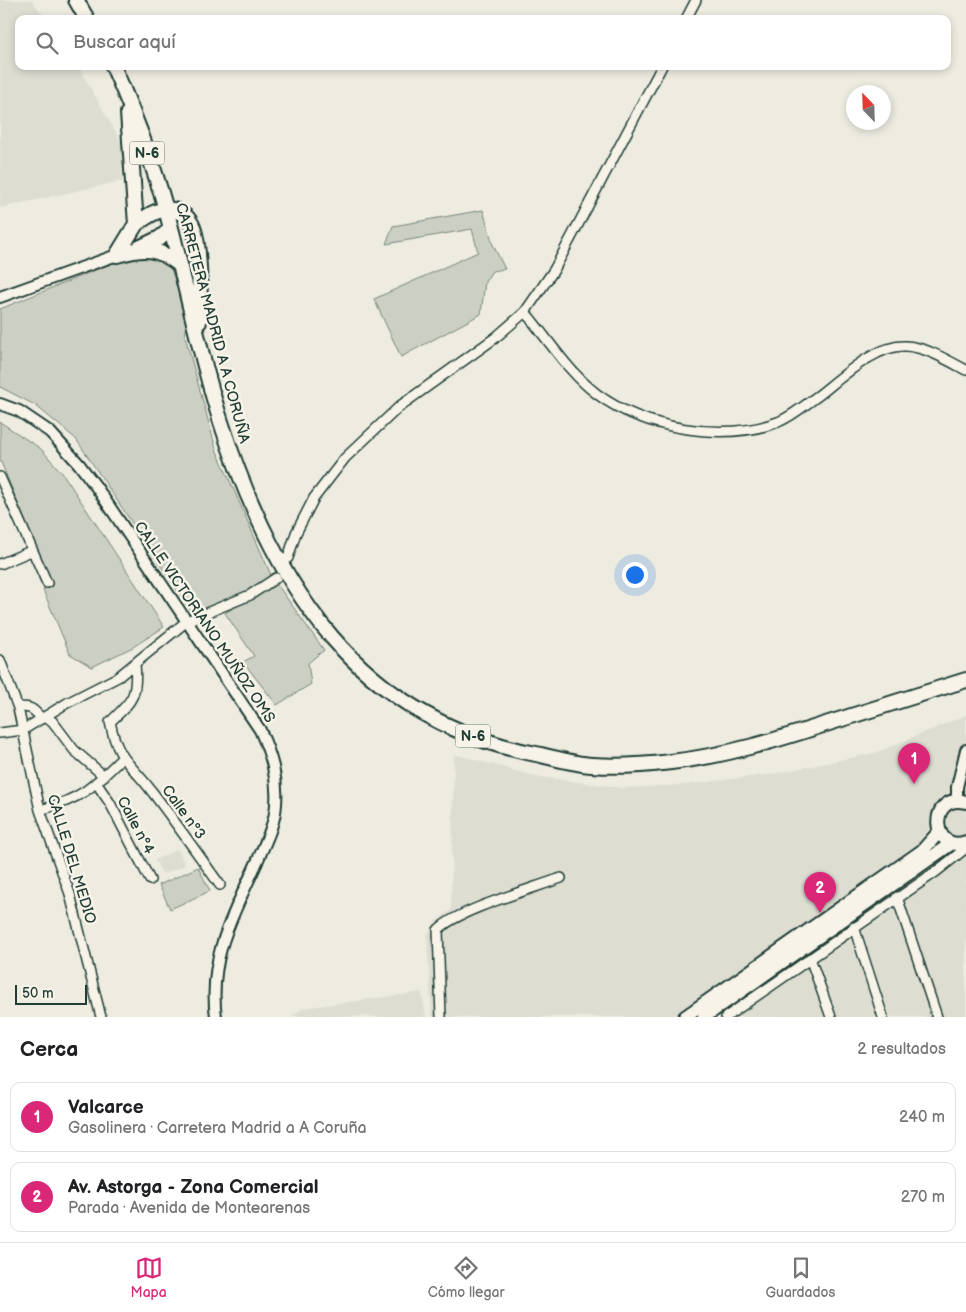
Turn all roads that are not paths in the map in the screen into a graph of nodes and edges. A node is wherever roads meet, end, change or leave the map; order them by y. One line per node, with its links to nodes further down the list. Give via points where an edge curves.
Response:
1 (76, 0): 3 (highway)
2 (696, 0): 4 (street)
3 (85, 15)
4 (688, 15)
5 (116, 70): 7 (highway, CARRETERA MADRID A A CORUÑA / N-6)
6 (660, 70): 15 (street, via 554,270)
7 (127, 97): 8 (highway, CARRETERA MADRID A A CORUÑA / N-6); 9 (highway)
8 (165, 209): 9 (highway); 10 (highway, CARRETERA MADRID A A CORUÑA / N-6); 16 (highway, via 177,210 186,216 195,232 200,304)
9 (136, 224): 12 (highway)
10 (171, 229): 11 (highway); 13 (highway, CARRETERA MADRID A A CORUÑA / N-6)
11 (138, 248): 12 (highway); 13 (highway, via 159,252)
12 (117, 255): 14 (street)
13 (180, 266): 16 (highway, CARRETERA MADRID A A CORUÑA / N-6)
14 (0, 297)
15 (525, 312): 17 (street, via 597,394 638,415 714,433 780,421 857,366 894,348 906,346 922,350); 21 (street, via 495,338 400,406 345,458 314,498 296,533)
16 (198, 336): 28 (highway, CARRETERA MADRID A A CORUÑA / N-6, via 220,419 248,500 287,576 313,615 345,653 388,691 434,721 506,749 592,765 670,762 747,749)
17 (966, 370)
18 (0, 404): 25 (street, CALLE VICTORIANO MUÑOZ OMS, via 19,411 50,432 79,464)
19 (0, 476): 20 (street)
20 (31, 550): 22 (street); 24 (street)
21 (288, 558)
22 (0, 564)
23 (276, 578): 25 (street, via 250,595)
24 (46, 583)
25 (187, 621): 27 (street); 50 (street, CALLE VICTORIANO MUÑOZ OMS, via 260,730 276,778 276,806 270,833 224,936 215,969)
26 (0, 660): 29 (street, CALLE DEL MEDIO)
27 (135, 664): 30 (street, via 118,677); 34 (street, via 132,701 110,722)
28 (966, 680)
29 (18, 708): 30 (street, via 26,706); 31 (street, CALLE DEL MEDIO)
30 (44, 718): 31 (street); 35 (street, via 53,722 74,750)
31 (23, 730): 32 (street); 38 (street, CALLE DEL MEDIO)
32 (0, 733)
33 (966, 750): 37 (street, via 957,787)
34 (122, 758): 35 (street); 45 (street, Calle nº3, via 149,788)
35 (104, 776): 36 (street)
36 (97, 784): 38 (street, via 68,802); 44 (street, Calle nº4)
37 (962, 802): 39 (main road, via 946,806 939,814)
38 (40, 810): 49 (street, CALLE DEL MEDIO, via 70,894)
39 (940, 832): 41 (main road); 52 (main road, via 922,851)
40 (966, 842): 41 (main road)
41 (952, 843): 53 (main road)
42 (966, 848): 46 (street)
43 (561, 878): 51 (street, via 444,923 438,930)
44 (150, 880)
45 (220, 885)
46 (897, 897): 47 (street); 57 (street)
47 (854, 927): 48 (street); 56 (street)
48 (810, 958): 54 (street); 55 (street)
49 (101, 1017)
50 (216, 1017)
51 (441, 1017)
52 (685, 1017)
53 (704, 1017)
54 (726, 1017)
55 (831, 1017)
56 (884, 1017)
57 (937, 1017)

